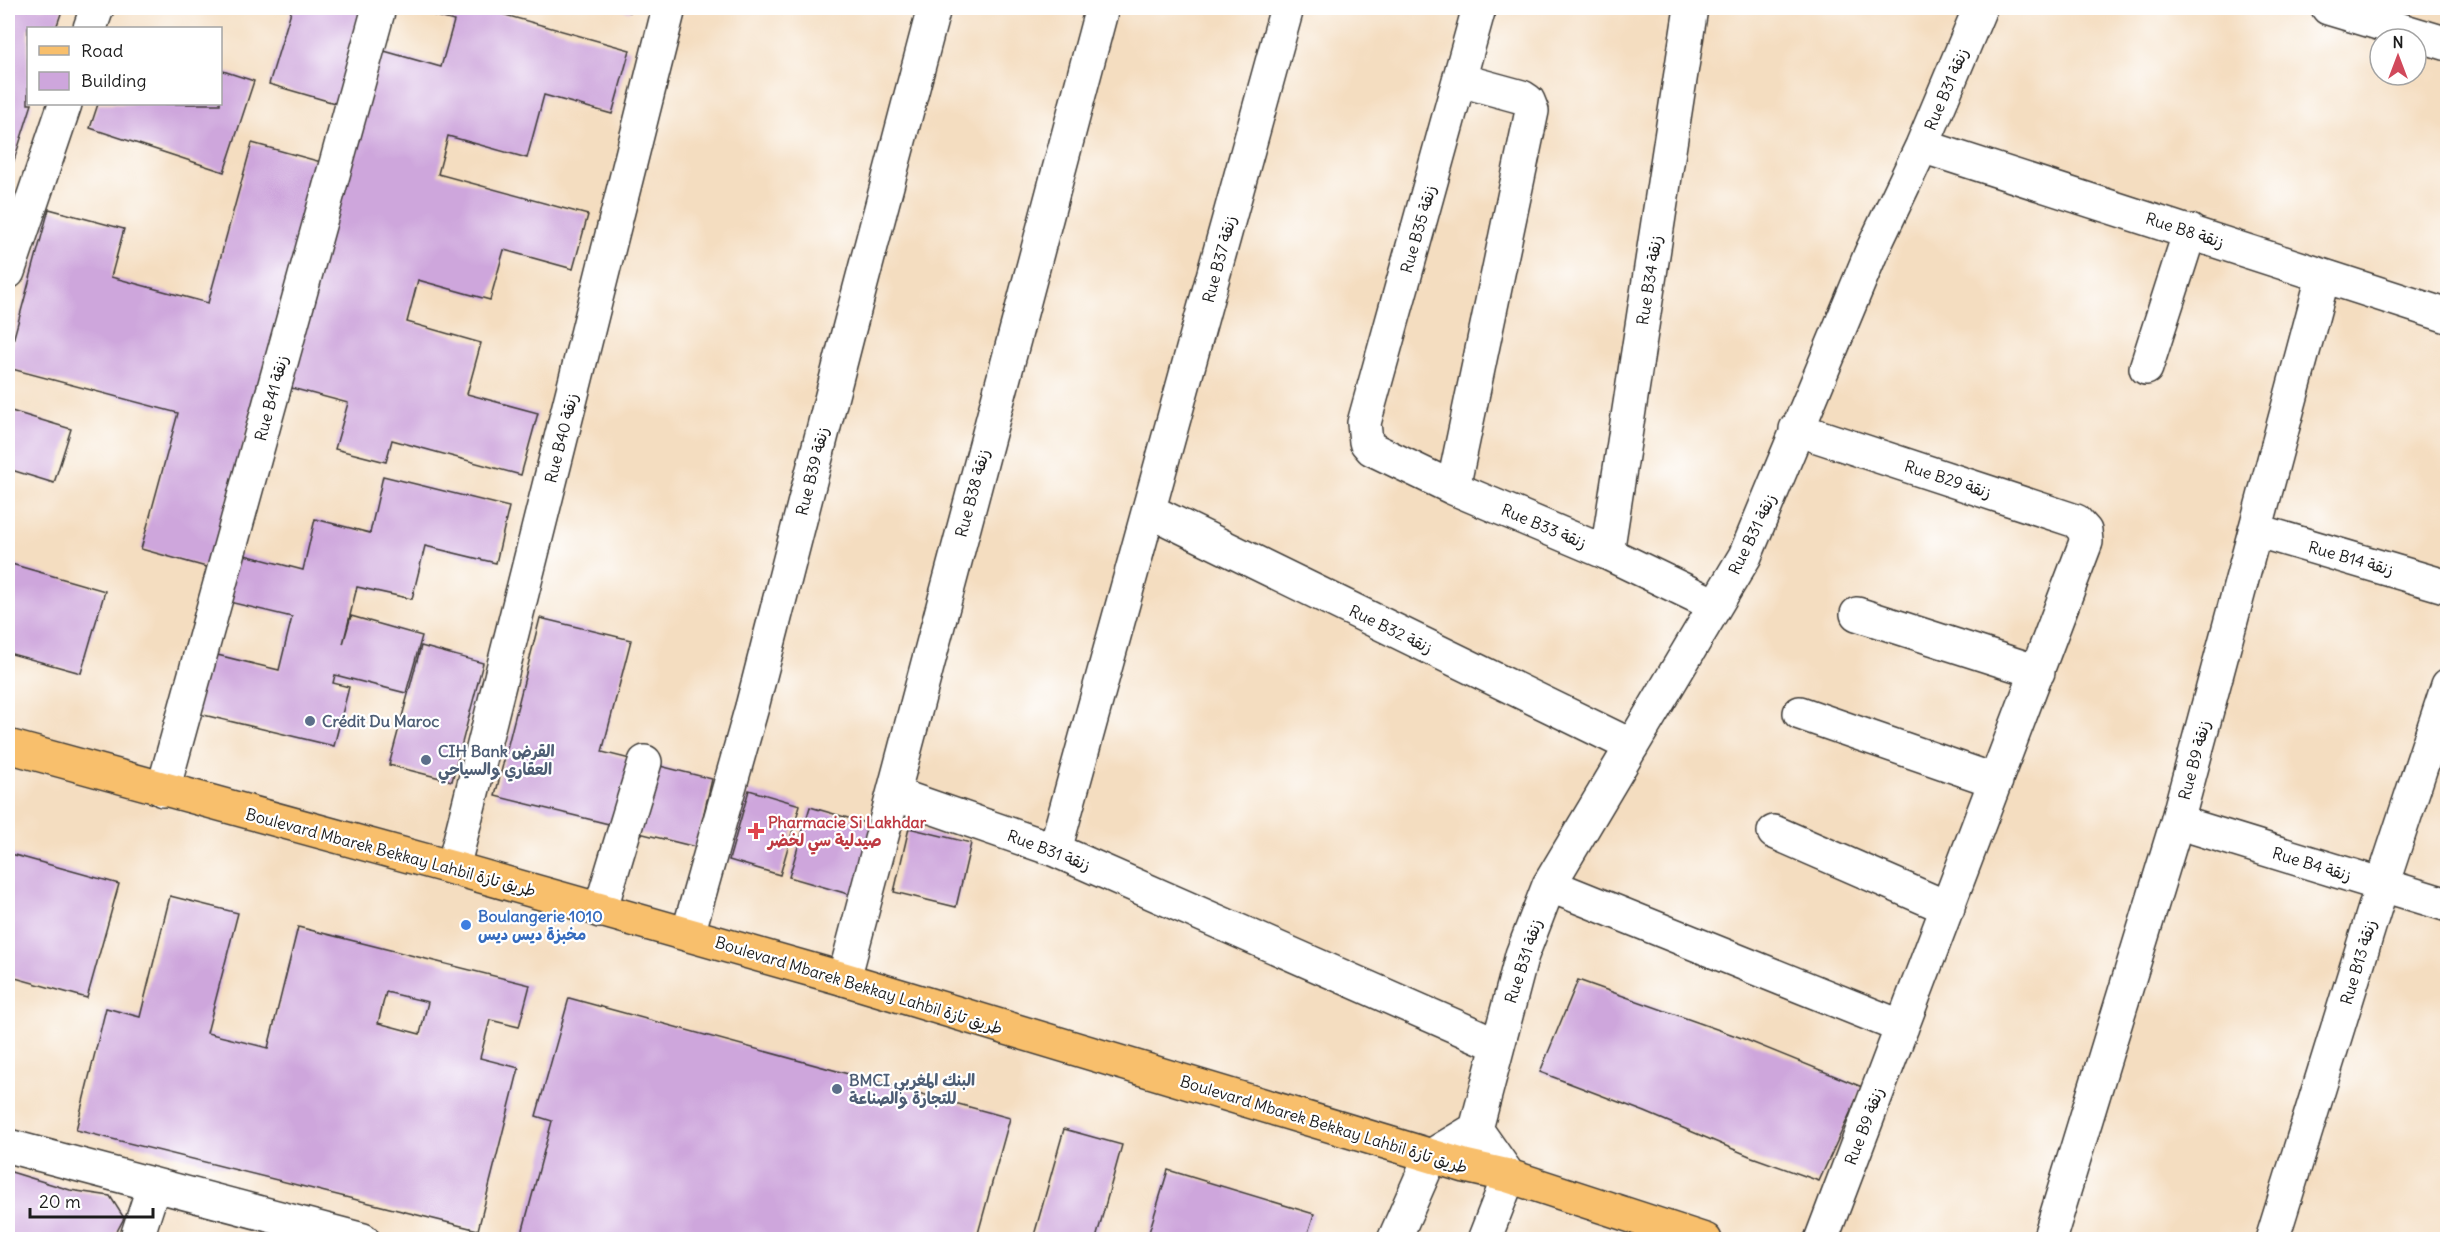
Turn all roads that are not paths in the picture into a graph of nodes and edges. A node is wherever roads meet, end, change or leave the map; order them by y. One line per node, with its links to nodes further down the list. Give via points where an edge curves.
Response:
1 (97, 8): 11 (street)
2 (379, 8): 38 (street, Rue B41 زنقة)
3 (669, 8): 43 (street, Rue B40 زنقة)
4 (934, 8): 49 (street, Rue B39 زنقة, via 752,707)
5 (1102, 8): 39 (street, Rue B38 زنقة)
6 (1287, 8): 24 (street, Rue B37 زنقة)
7 (1479, 8): 13 (street, Rue B35 زنقة)
8 (1691, 8): 27 (street, Rue B34 زنقة)
9 (1980, 8): 15 (street, Rue B31 زنقة)
10 (2328, 8): 12 (street)
11 (90, 27)
12 (2448, 44)
13 (1460, 80): 22 (street, Rue B35 زنقة, via 1364,423 1363,433); 23 (street, via 1522,97 1532,111)
14 (64, 105): 17 (street)
15 (1922, 146): 16 (street, Rue B8 زنقة); 21 (street, Rue B31 زنقة, via 1871,253)
16 (2190, 231): 18 (street, Rue B8 زنقة); 20 (street)
17 (8, 272)
18 (2323, 277): 19 (street, Rue B8 زنقة); 25 (street, Rue B9 زنقة)
19 (2448, 316)
20 (2146, 368)
21 (1796, 429): 26 (street, Rue B29 زنقة, via 2076,521 2085,531); 29 (street, Rue B31 زنقة, via 1744,556)
22 (1372, 449): 23 (street, Rue B33 زنقة)
23 (1453, 488): 27 (street, Rue B33 زنقة)
24 (1150, 511): 35 (street, Rue B32 زنقة); 42 (street, Rue B37 زنقة)
25 (2255, 530): 28 (street, Rue B14 زنقة); 40 (street, Rue B9 زنقة)
26 (2086, 542): 31 (street, Rue B9 زنقة)
27 (1607, 553): 29 (street, Rue B33 زنقة)
28 (2448, 587)
29 (1715, 605): 35 (street, Rue B31 زنقة)
30 (1857, 614): 31 (street)
31 (2037, 672): 37 (street, Rue B9 زنقة)
32 (2448, 685): 45 (street, Rue B13 زنقة)
33 (1800, 713): 37 (street)
34 (8, 746): 38 (main road, Boulevard Mbarek Bekkay Lahbil طريق تازة)
35 (1632, 746): 44 (street, Rue B31 زنقة)
36 (645, 762): 48 (street)
37 (1996, 781): 47 (street, Rue B9 زنقة)
38 (163, 790): 43 (main road, Boulevard Mbarek Bekkay Lahbil طريق تازة)
39 (894, 794): 42 (street, Rue B31 زنقة); 50 (street, Rue B38 زنقة)
40 (2177, 822): 45 (street, Rue B4 زنقة); 64 (street, Rue B9 زنقة)
41 (1774, 832): 47 (street)
42 (1055, 850): 52 (street, Rue B31 زنقة)
43 (453, 868): 48 (main road, Boulevard Mbarek Bekkay Lahbil طريق تازة)
44 (1549, 885): 51 (street); 52 (street, Rue B31 زنقة, via 1522,955)
45 (2382, 885): 46 (street, Rue B4 زنقة); 65 (street, Rue B13 زنقة)
46 (2448, 905)
47 (1948, 908): 51 (street, Rue B9 زنقة)
48 (600, 911): 49 (main road, Boulevard Mbarek Bekkay Lahbil طريق تازة)
49 (688, 934): 50 (main road, Boulevard Mbarek Bekkay Lahbil طريق تازة)
50 (844, 978): 55 (main road, Boulevard Mbarek Bekkay Lahbil طريق تازة)
51 (1902, 1027): 63 (street, Rue B9 زنقة)
52 (1498, 1045): 53 (street, Rue B31 زنقة)
53 (1476, 1129): 55 (street); 56 (street)
54 (8, 1146): 57 (street)
55 (1431, 1156): 56 (main road, Boulevard Mbarek Bekkay Lahbil طريق تازة); 60 (street)
56 (1509, 1176): 61 (street); 62 (main road, Boulevard Mbarek Bekkay Lahbil طريق تازة)
57 (154, 1185): 58 (street); 59 (street)
58 (136, 1239)
59 (363, 1239)
60 (1394, 1239)
61 (1484, 1239)
62 (1705, 1239)
63 (1821, 1239)
64 (2049, 1239)
65 (2272, 1239)

